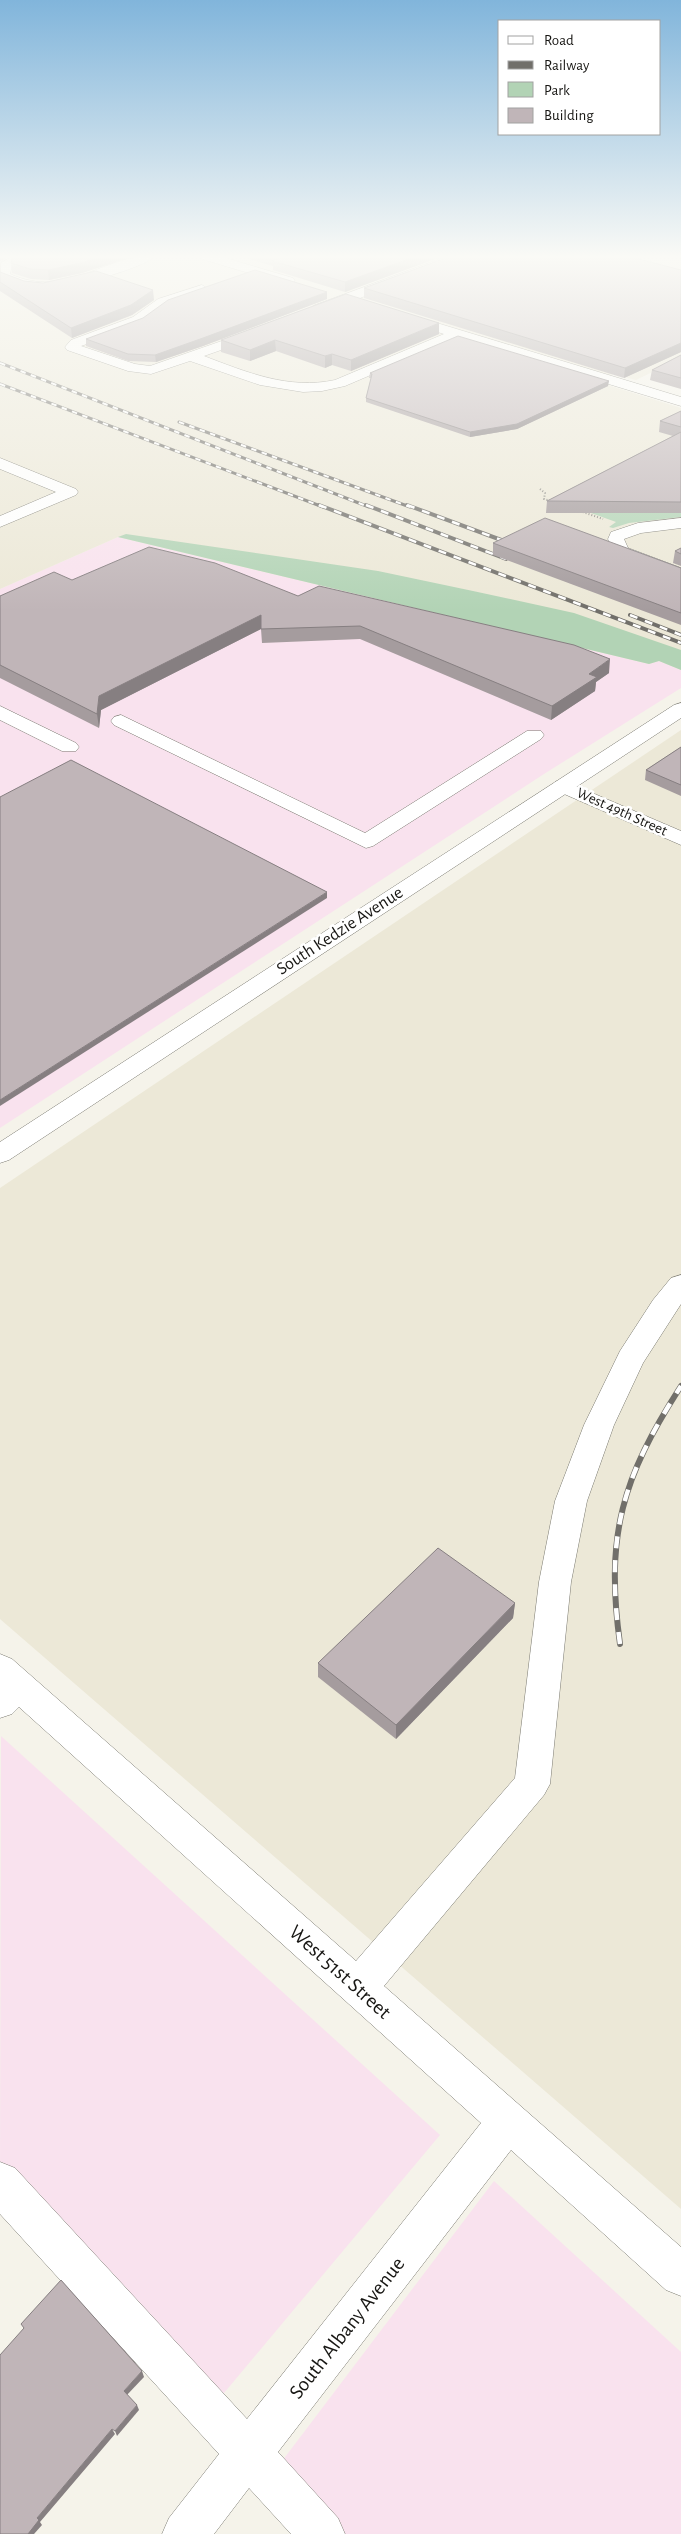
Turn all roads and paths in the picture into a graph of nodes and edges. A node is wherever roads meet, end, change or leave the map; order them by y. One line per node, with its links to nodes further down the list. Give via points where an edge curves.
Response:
1 (243, 374): 2 (street, via 279,384 321,389)
2 (360, 374)
3 (590, 374): 5 (street)
4 (648, 374): 5 (street)
5 (625, 385): 6 (street)
6 (681, 402)
7 (0, 449): 8 (street, via 14,454)
8 (0, 461): 13 (street, via 70,492)
9 (540, 490): 10 (path, via 546,493 544,498)
10 (553, 502)
11 (578, 510): 12 (path)
12 (603, 519)
13 (0, 522)
14 (681, 523): 15 (street, via 630,530 616,539 621,551)
15 (677, 569)
16 (681, 709): 21 (street, South Kedzie Avenue)
17 (0, 712): 20 (street)
18 (121, 721): 19 (street, via 366,842)
19 (534, 735)
20 (69, 747)
21 (562, 786): 22 (street, West 49th Street); 23 (street, South Kedzie Avenue)
22 (681, 839)
23 (0, 1154)
24 (681, 1285): 26 (street, via 630,1359 599,1425 571,1501 555,1582 532,1784)
25 (6, 1686): 26 (street, West 51st Street)
26 (358, 1988): 27 (street, West 51st Street)
27 (508, 2121): 29 (street, West 51st Street); 30 (street, South Albany Avenue)
28 (0, 2183): 30 (street)
29 (681, 2275)
30 (248, 2453): 31 (street, South Albany Avenue); 32 (street)
31 (185, 2534)
32 (322, 2534)

